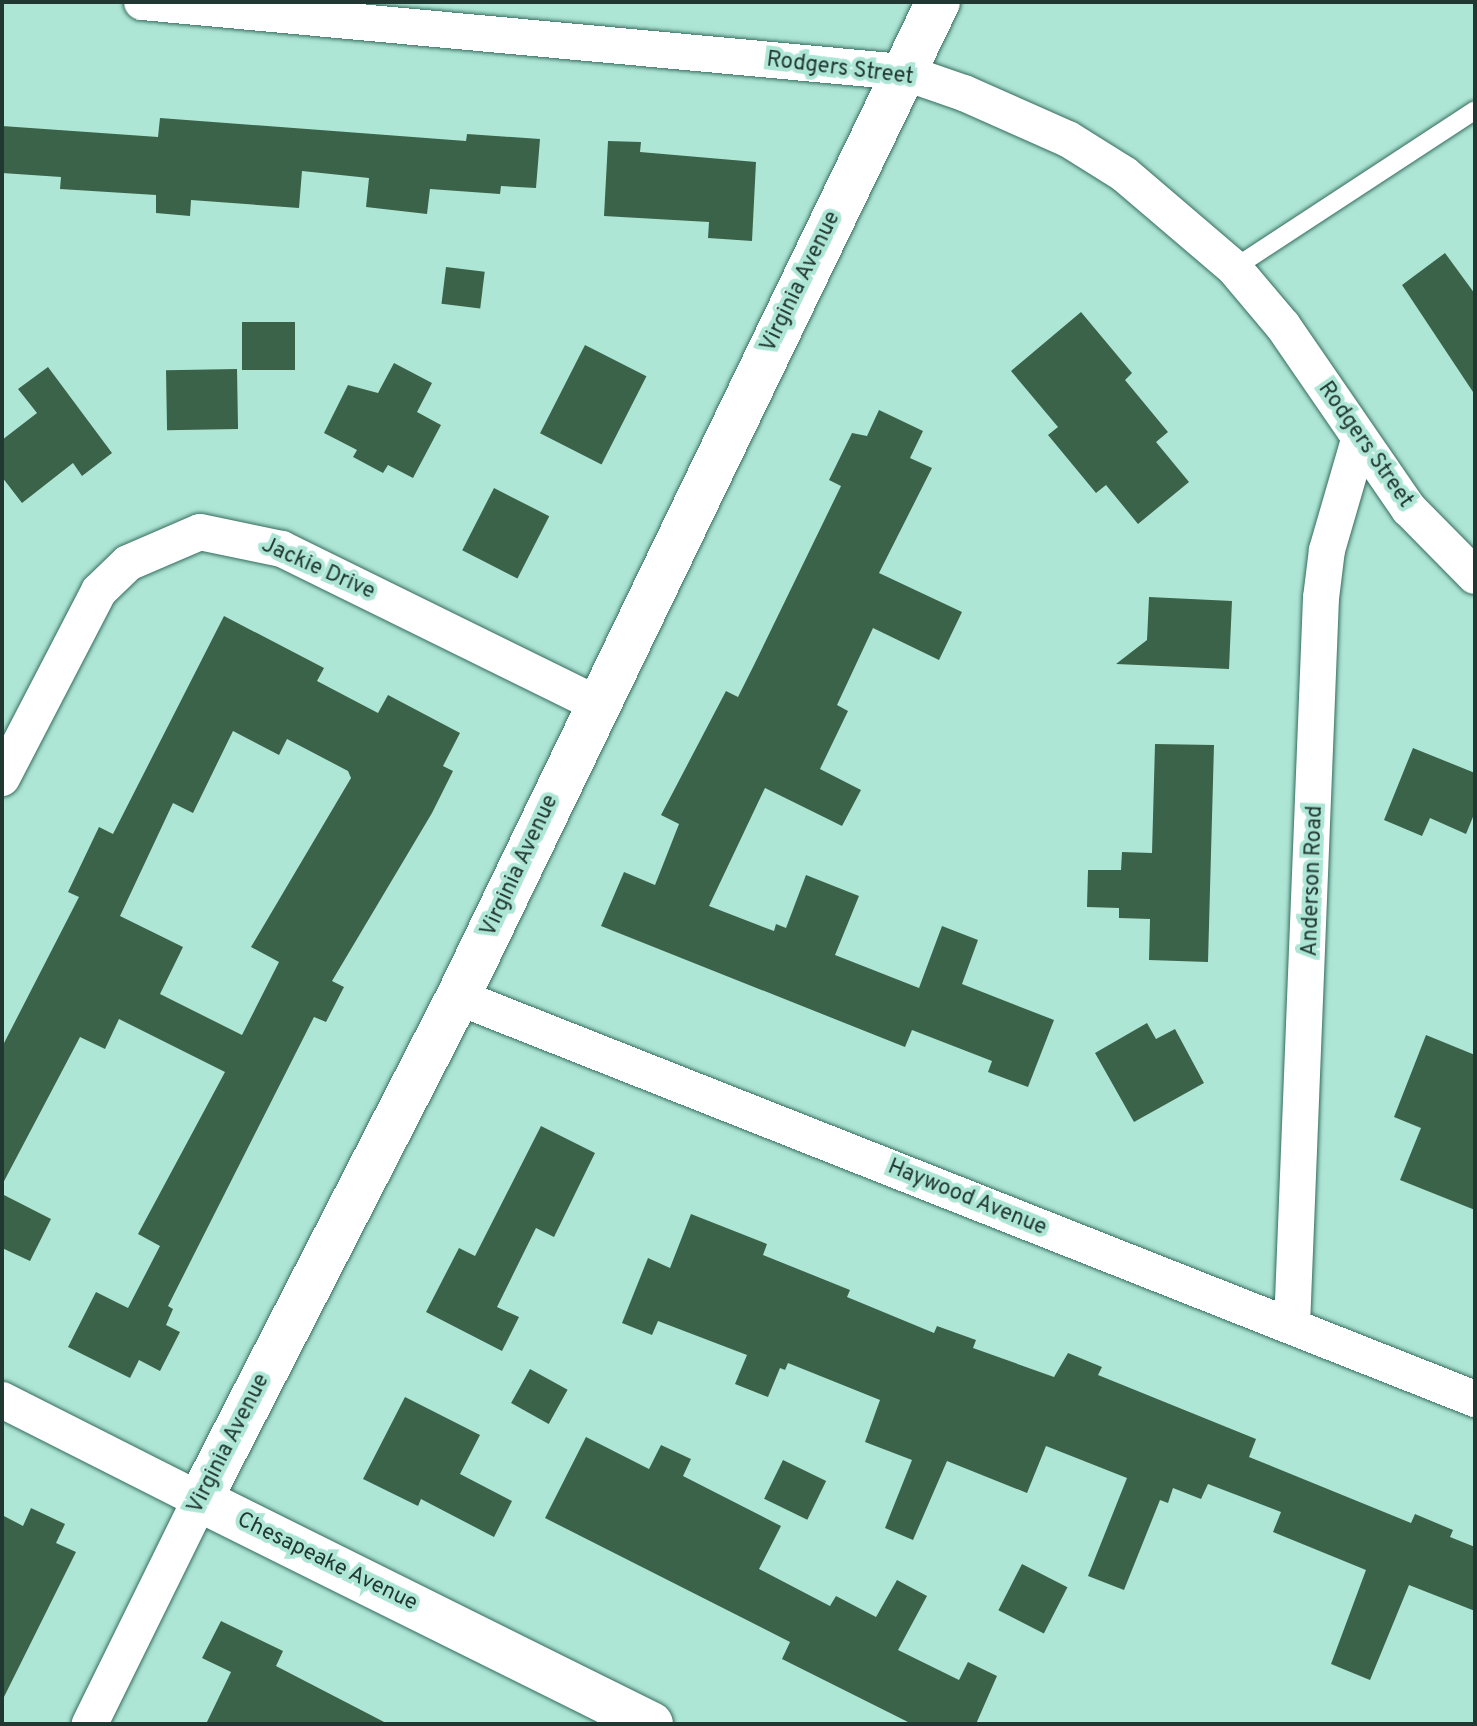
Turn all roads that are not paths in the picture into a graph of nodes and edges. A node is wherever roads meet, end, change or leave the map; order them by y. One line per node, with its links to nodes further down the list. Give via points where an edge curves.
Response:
1 (142, 2): 3 (street, Rodgers Street)
2 (938, 2): 3 (street, Virginia Avenue)
3 (903, 72): 5 (street, Rodgers Street, via 1068,139 1178,216); 8 (street, Virginia Avenue)
4 (1475, 110): 5 (lane)
5 (1234, 268): 6 (street, Rodgers Street, via 1283,326)
6 (1359, 440): 7 (street, Rodgers Street, via 1409,509); 11 (street, Anderson Road, via 1327,550 1321,598)
7 (1475, 576)
8 (597, 704): 9 (street, Jackie Drive, via 282,549 200,532 128,563 99,591); 10 (street, Virginia Avenue)
9 (2, 778)
10 (458, 997): 11 (street, Haywood Avenue); 14 (street, Virginia Avenue)
11 (1292, 1326): 12 (street, Haywood Avenue)
12 (1475, 1399)
13 (2, 1400): 14 (street, Chesapeake Avenue)
14 (200, 1500): 15 (street, Virginia Avenue); 16 (street, Chesapeake Avenue)
15 (90, 1724)
16 (651, 1724)

